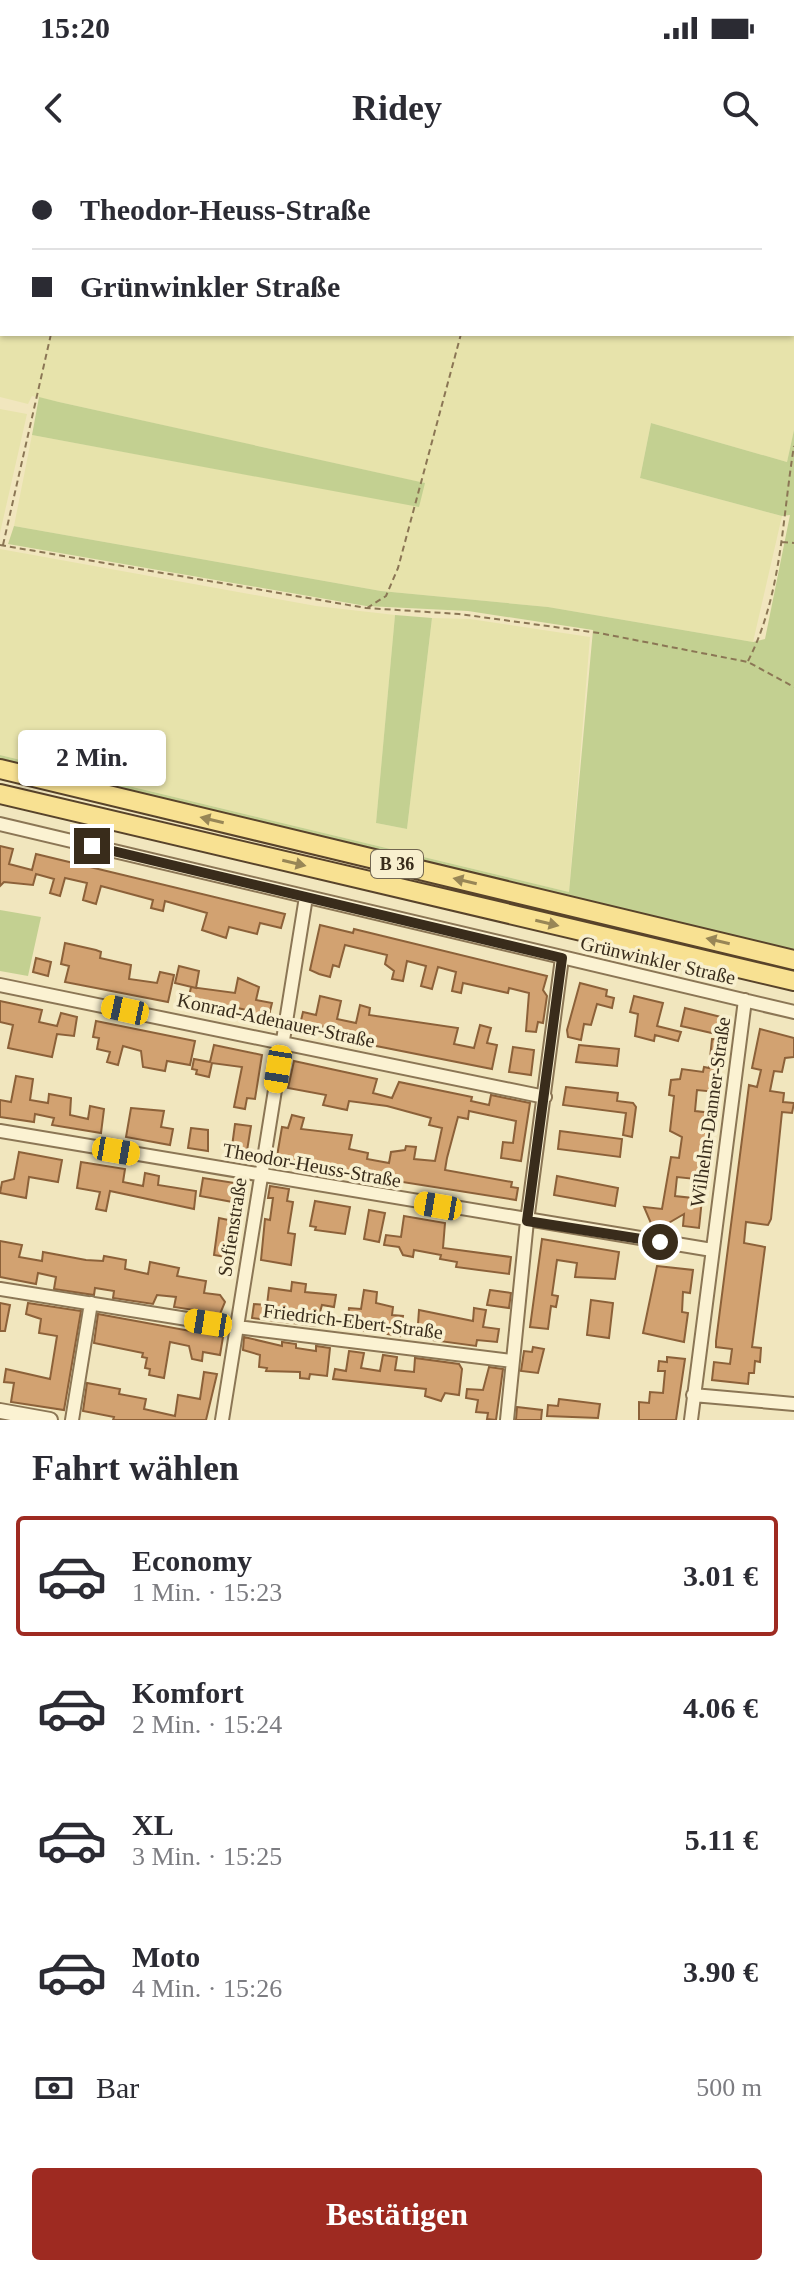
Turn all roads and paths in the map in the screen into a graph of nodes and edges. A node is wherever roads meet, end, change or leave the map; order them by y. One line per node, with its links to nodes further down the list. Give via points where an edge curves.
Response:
1 (51, 336): 6 (path)
2 (460, 336): 7 (path, via 398,568 386,596)
3 (794, 446): 4 (path)
4 (781, 542): 5 (path); 8 (path, via 765,629)
5 (794, 543)
6 (2, 546): 7 (path)
7 (366, 608): 8 (path, via 585,631)
8 (748, 662): 9 (path)
9 (794, 687)
10 (0, 769): 15 (main road, B 36, one-way to 10)
11 (0, 794): 16 (main road, B 36, one-way to 16)
12 (0, 824): 13 (street, Grünwinkler Straße)
13 (306, 897): 14 (street, Grünwinkler Straße); 20 (street, Sofienstraße)
14 (562, 958): 18 (street, Grünwinkler Straße); 21 (street)
15 (794, 960)
16 (794, 981)
17 (0, 985): 20 (street, Konrad-Adenauer-Straße)
18 (745, 1000): 19 (street, Grünwinkler Straße); 25 (street, Wilhelm-Danner-Straße)
19 (794, 1012)
20 (282, 1042): 21 (street, Konrad-Adenauer-Straße); 23 (street, Sofienstraße)
21 (545, 1097): 24 (street)
22 (0, 1131): 23 (street, Theodor-Heuss-Straße)
23 (260, 1177): 24 (street, Theodor-Heuss-Straße); 28 (street, Sofienstraße)
24 (527, 1221): 25 (street, Theodor-Heuss-Straße); 29 (street)
25 (712, 1250): 30 (street, Wilhelm-Danner-Straße)
26 (0, 1289): 27 (street, Friedrich-Ebert-Straße)
27 (91, 1303): 28 (street, Friedrich-Ebert-Straße); 34 (street)
28 (237, 1327): 29 (street, Friedrich-Ebert-Straße); 35 (street, Sofienstraße)
29 (512, 1361): 36 (street)
30 (693, 1395): 31 (street); 37 (street, Wilhelm-Danner-Straße)
31 (794, 1404)
32 (0, 1411): 33 (street)
33 (50, 1420)
34 (72, 1420)
35 (222, 1420)
36 (507, 1420)
37 (691, 1420)

